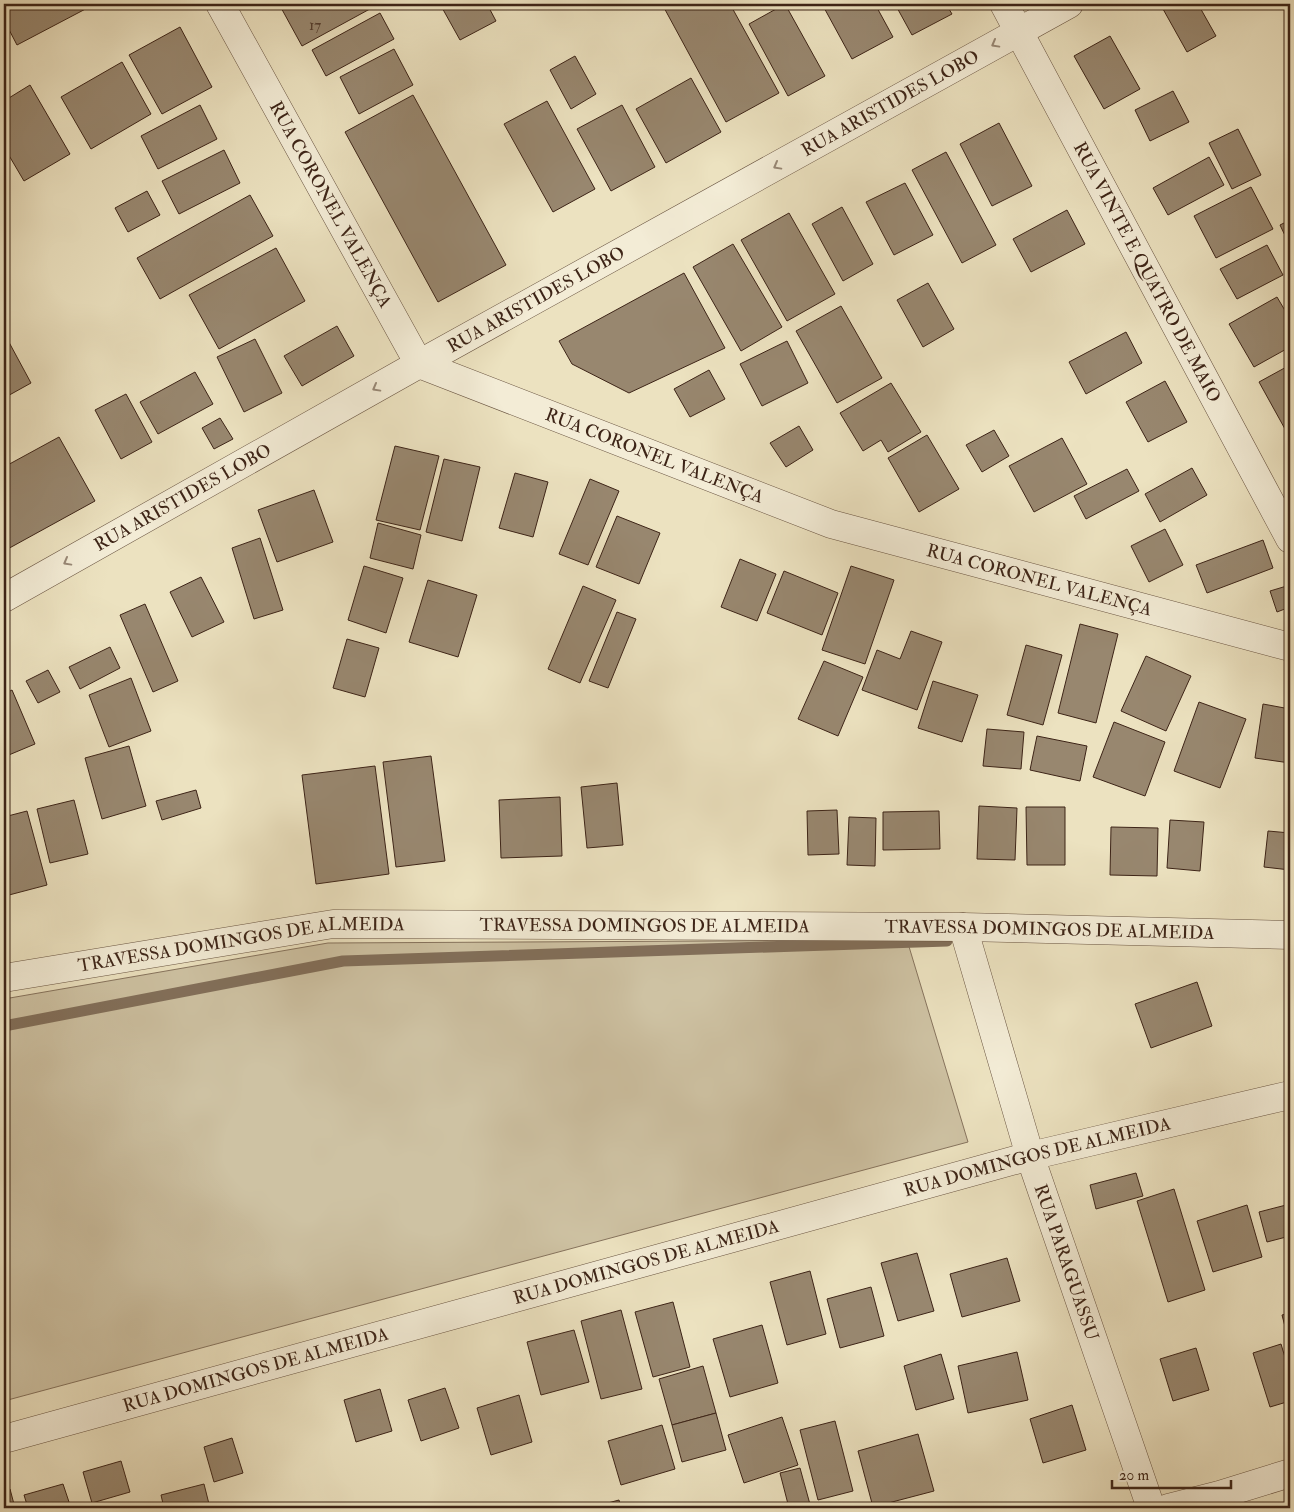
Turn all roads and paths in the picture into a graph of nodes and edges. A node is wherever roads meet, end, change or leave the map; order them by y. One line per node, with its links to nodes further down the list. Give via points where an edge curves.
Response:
1 (220, 4): 5 (street, RUA CORONEL VALENÇA)
2 (1004, 4): 4 (street, RUA VINTE E QUATRO DE MAIO)
3 (1068, 4): 4 (street, RUA ARISTIDES LOBO)
4 (1018, 31): 5 (street, RUA ARISTIDES LOBO, one-way to 5); 6 (street, RUA VINTE E QUATRO DE MAIO)
5 (419, 364): 7 (street, RUA ARISTIDES LOBO, one-way to 7); 8 (street, RUA CORONEL VALENÇA, via 830,524)
6 (1290, 539)
7 (4, 598)
8 (1290, 647)
9 (963, 927): 10 (street, TRAVESSA DOMINGOS DE ALMEIDA); 11 (street, TRAVESSA DOMINGOS DE ALMEIDA, via 333,924); 13 (street, RUA PARAGUASSU)
10 (1290, 935)
11 (4, 978)
12 (1290, 1095): 13 (street, RUA DOMINGOS DE ALMEIDA)
13 (1030, 1156): 14 (street, RUA DOMINGOS DE ALMEIDA); 16 (street, RUA PARAGUASSU)
14 (4, 1439)
15 (1290, 1473): 17 (street, via 1219,1496)
16 (1151, 1508)
17 (1168, 1508)

